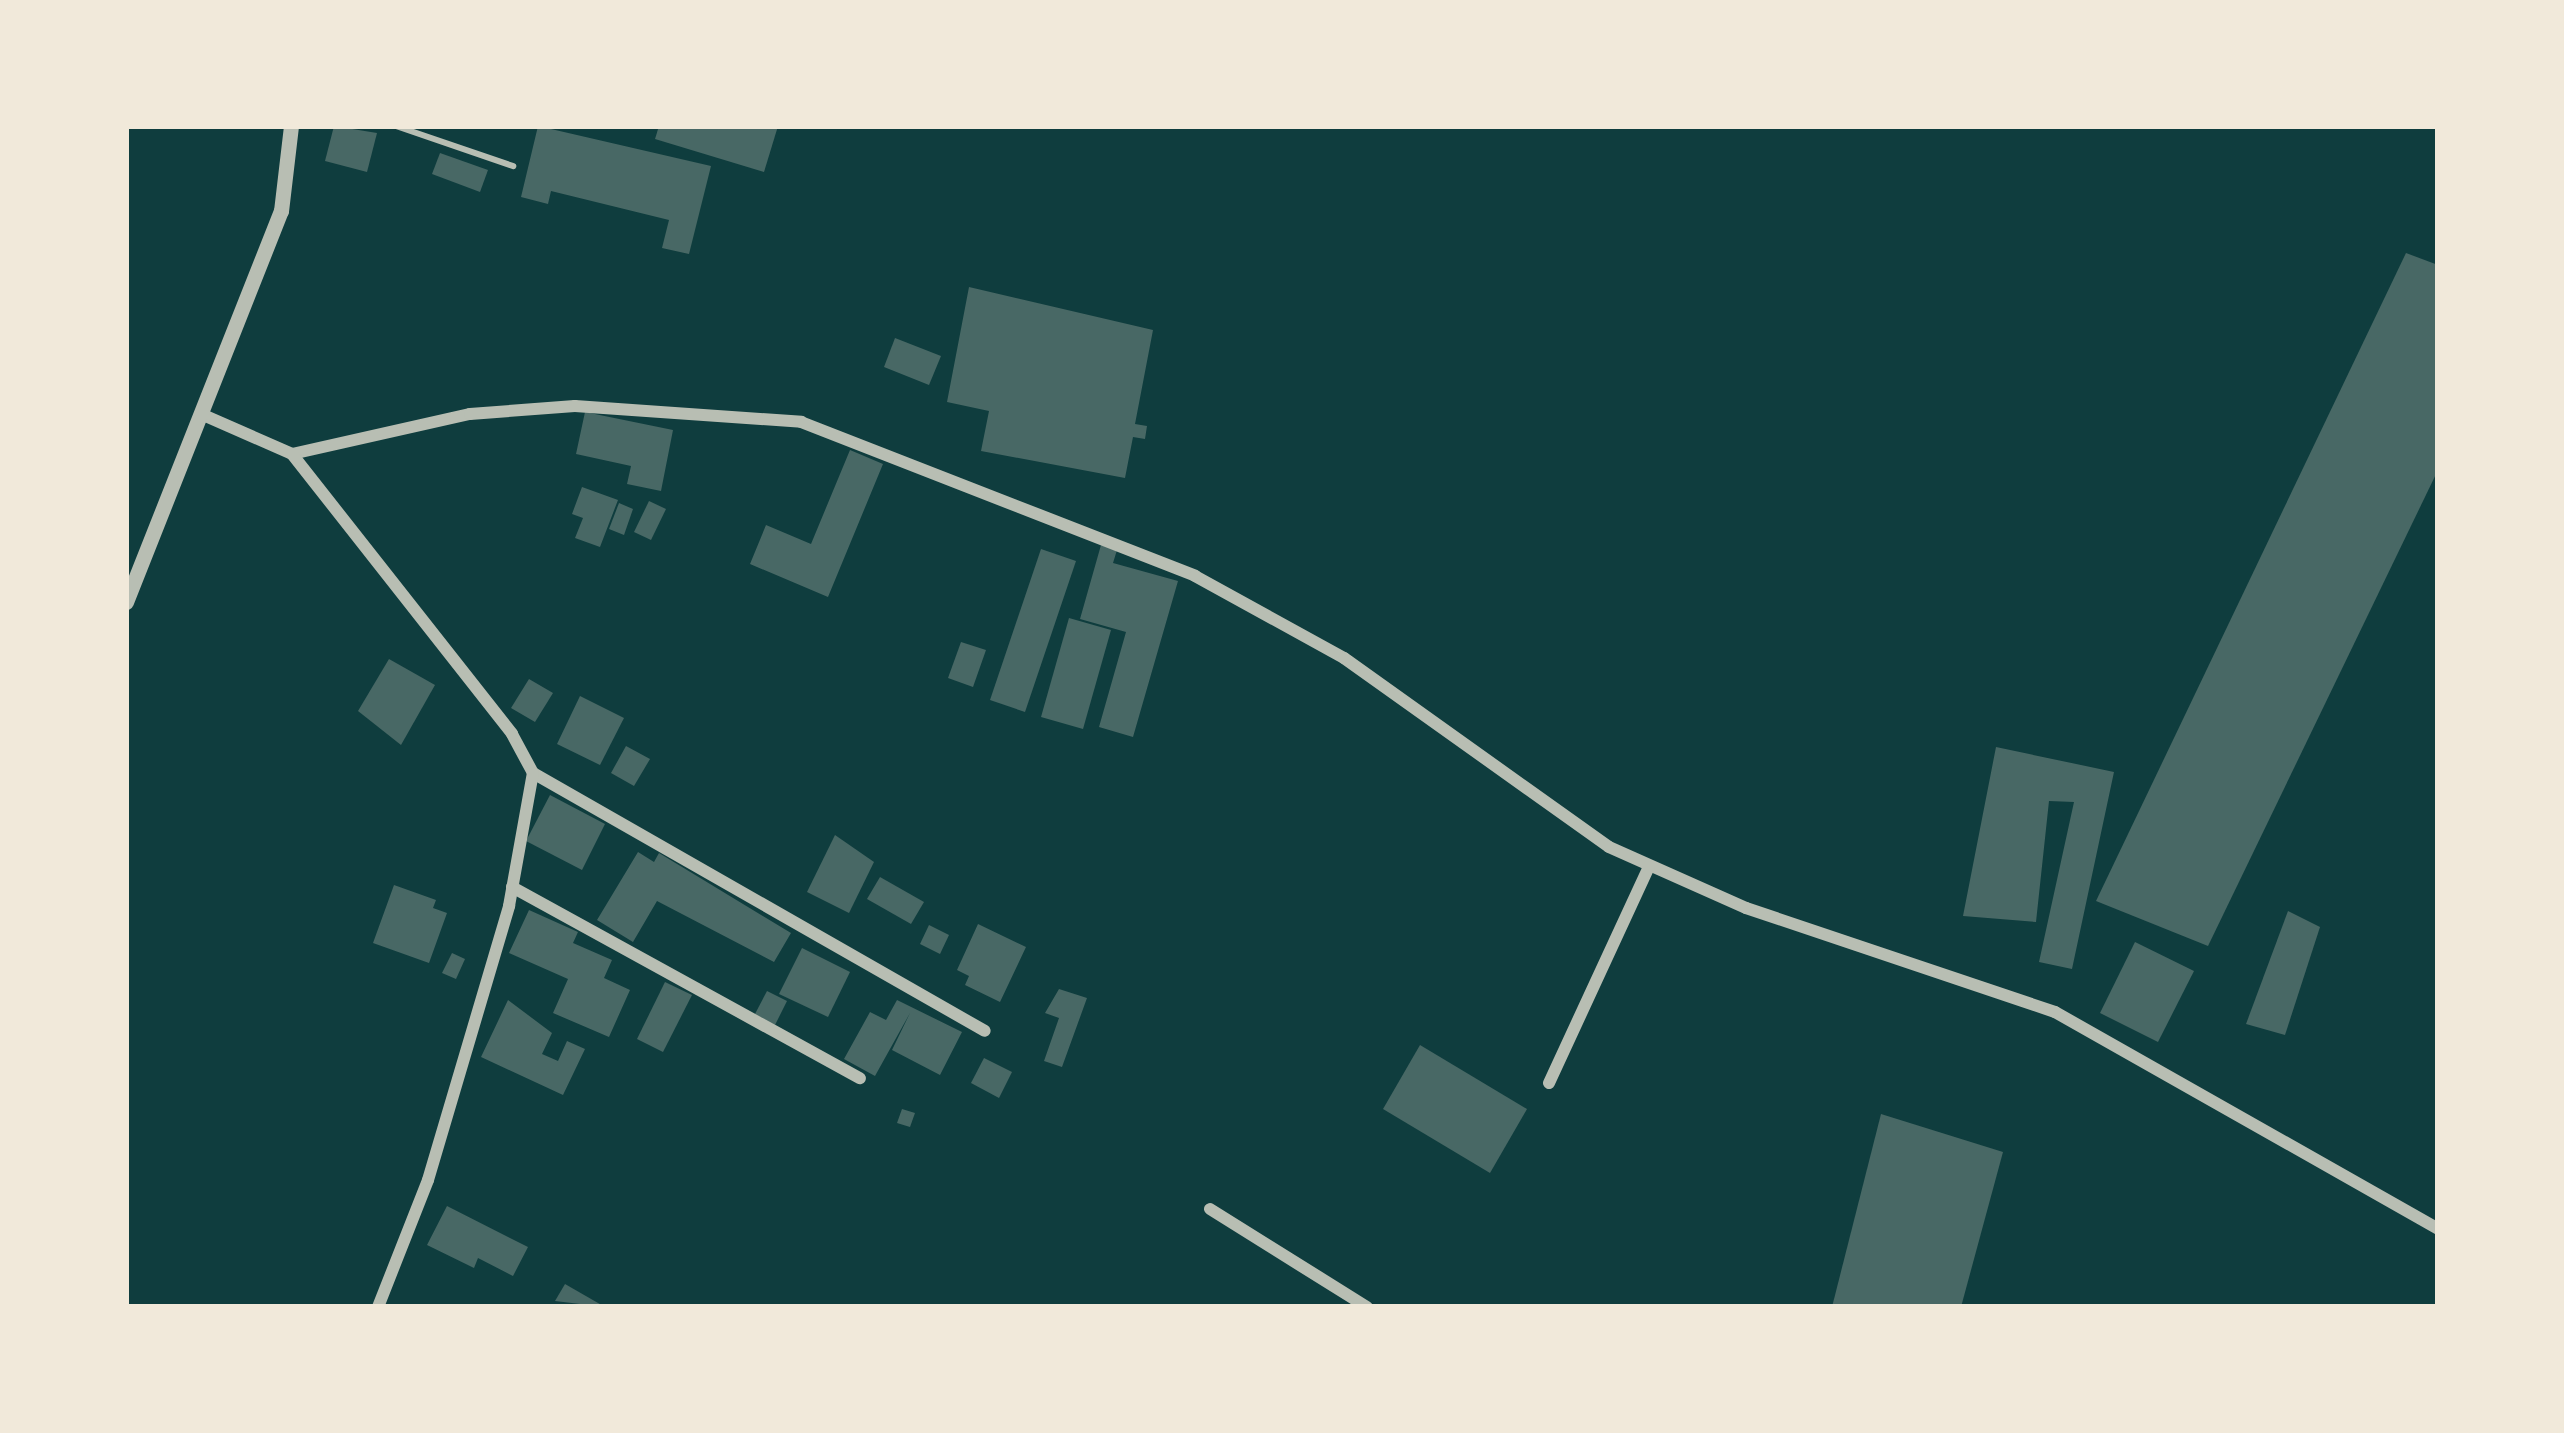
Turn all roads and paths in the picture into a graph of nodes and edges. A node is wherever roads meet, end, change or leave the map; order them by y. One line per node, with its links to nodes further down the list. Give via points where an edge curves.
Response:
1 (291, 126): 4 (street, via 281,212)
2 (395, 126): 3 (lane)
3 (513, 166)
4 (201, 414): 5 (street); 6 (street)
5 (292, 454): 7 (street, via 512,734); 8 (street, via 470,414 575,406 801,422 1195,576 1344,658)
6 (126, 602)
7 (533, 772): 9 (street); 10 (street)
8 (1649, 867): 12 (street); 14 (street, via 2055,1012)
9 (512, 887): 11 (street); 15 (street, via 428,1180)
10 (986, 1030)
11 (860, 1078)
12 (1549, 1083)
13 (1210, 1209): 16 (street)
14 (2438, 1229)
15 (378, 1307)
16 (1366, 1307)

